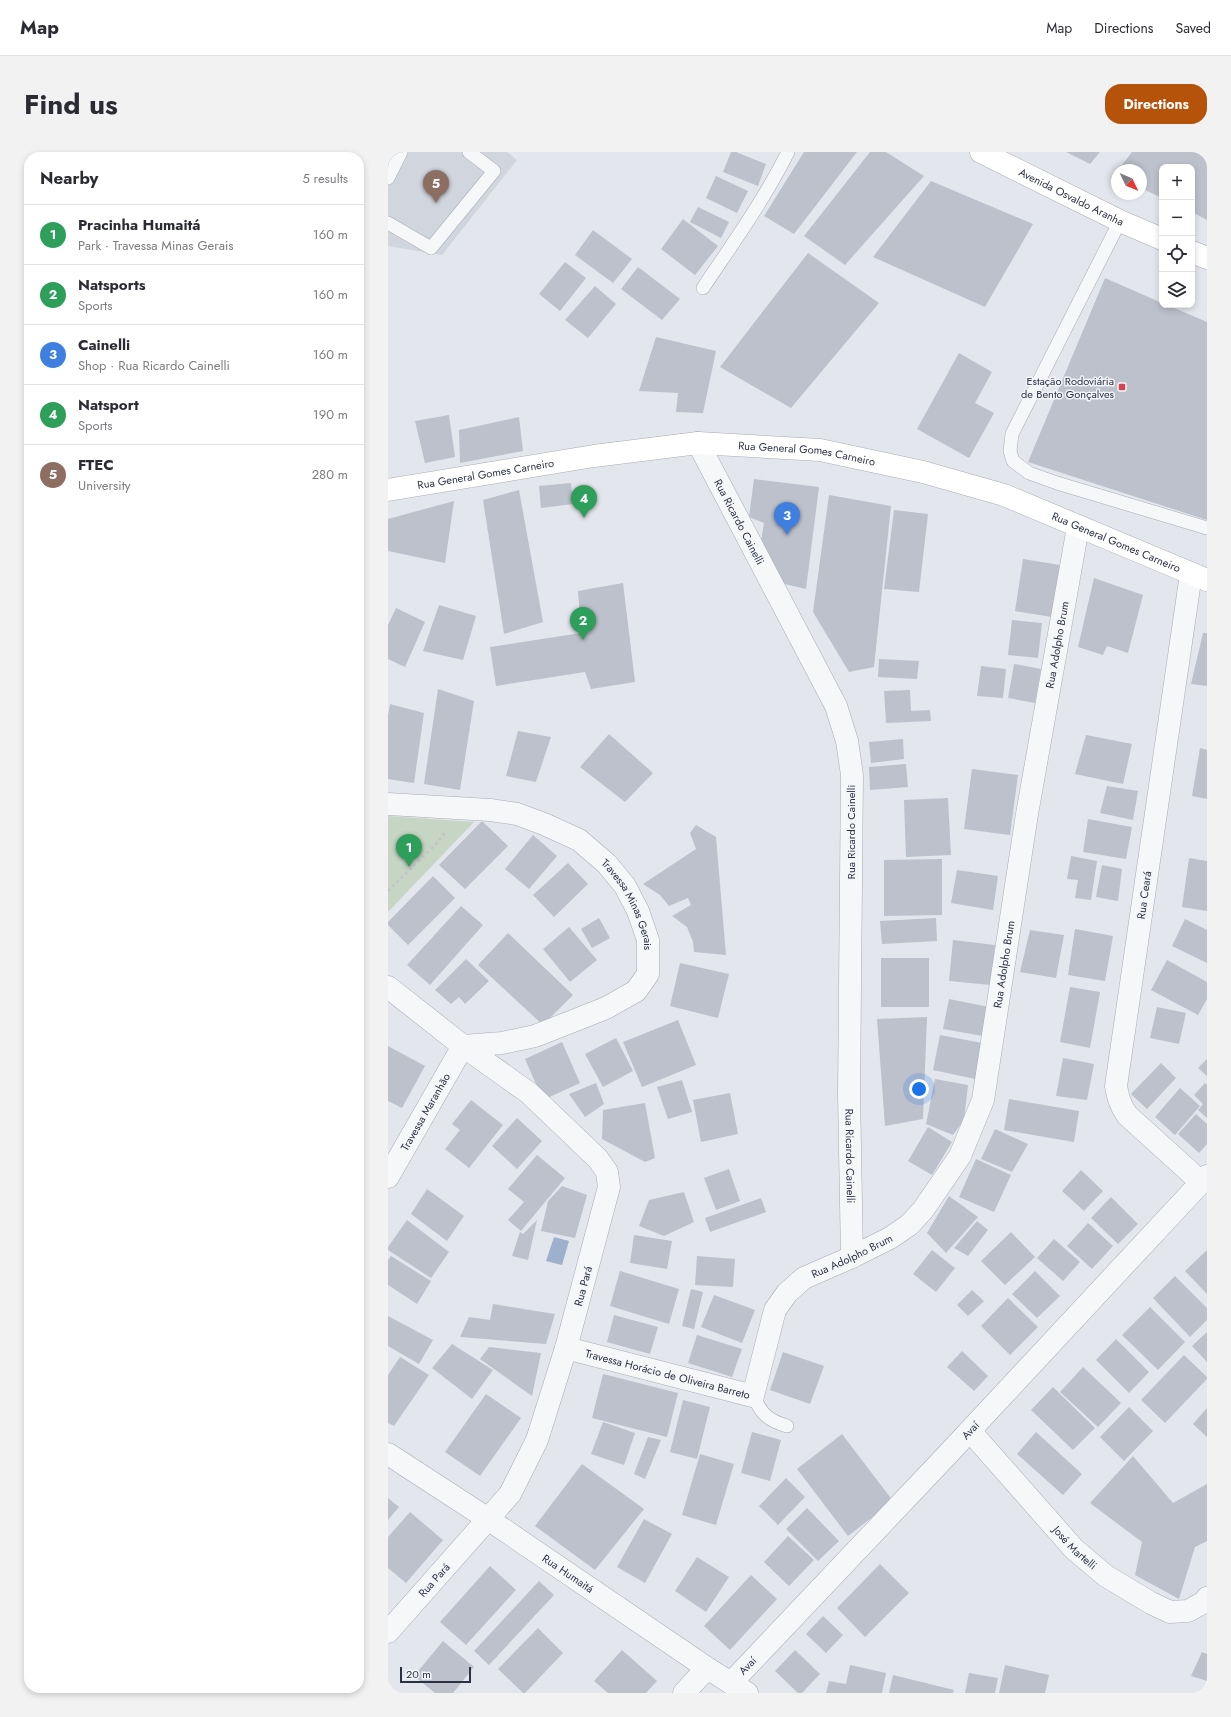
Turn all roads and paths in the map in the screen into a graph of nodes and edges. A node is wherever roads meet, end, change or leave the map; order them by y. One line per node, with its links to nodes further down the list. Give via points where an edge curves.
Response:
1 (401, 152): 5 (lane)
2 (469, 152): 7 (lane, via 494,171 431,248)
3 (788, 152): 11 (lane, via 750,219)
4 (981, 152): 6 (main road, Avenida Osvaldo Aranha)
5 (388, 178)
6 (1120, 221): 8 (main road, Avenida Osvaldo Aranha); 15 (lane, via 1012,434 1011,456 1013,461 1029,473)
7 (388, 223)
8 (1159, 238)
9 (1195, 253): 10 (main road)
10 (1207, 258)
11 (704, 288)
12 (698, 443): 13 (main road, Rua General Gomes Carneiro, via 594,456); 14 (main road, Rua General Gomes Carneiro, via 828,451 923,472 1004,495); 24 (street, Rua Ricardo Cainelli, via 836,706 847,741 852,775 849,1094)
13 (388, 490)
14 (1078, 527): 16 (main road, Rua General Gomes Carneiro); 24 (street, Rua Adolpho Brum, via 1027,814 983,1100 960,1156 923,1210 909,1225 890,1238)
15 (1207, 528)
16 (1199, 577): 23 (street, Rua Ceará, via 1116,1086 1121,1106 1127,1115)
17 (388, 804): 21 (street, Travessa Minas Gerais, via 516,814 578,840 608,864 625,886 638,911 648,940 648,974 636,991 606,1008 535,1036 502,1043)
18 (440, 830): 19 (path, via 446,831 438,842)
19 (388, 891)
20 (388, 987): 21 (street, Rua Pará)
21 (463, 1046): 22 (street, Travessa Maranhão); 26 (street, Rua Pará, via 529,1093 598,1159 606,1172 609,1187)
22 (388, 1177)
23 (1204, 1179): 29 (street, Avaí)
24 (852, 1257): 25 (street, Rua Adolpho Brum, via 804,1278 787,1293)
25 (775, 1310): 27 (street, Travessa Horácio de Oliveira Barreto)
26 (566, 1348): 27 (street, Travessa Horácio de Oliveira Barreto); 31 (street, Rua Pará, via 533,1447 510,1494)
27 (753, 1396): 28 (lane, via 761,1411 772,1422)
28 (787, 1426)
29 (970, 1431): 32 (street, José Martelli, via 1074,1549 1106,1576 1170,1612 1188,1611); 35 (street, Avaí, via 901,1504)
30 (388, 1454): 31 (street, Rua Humaitá)
31 (488, 1519): 33 (street, Rua Pará); 34 (street, Rua Humaitá)
32 (1207, 1598)
33 (388, 1632)
34 (706, 1668): 35 (street, Rua Humaitá); 36 (street)
35 (739, 1688)
36 (684, 1693)

